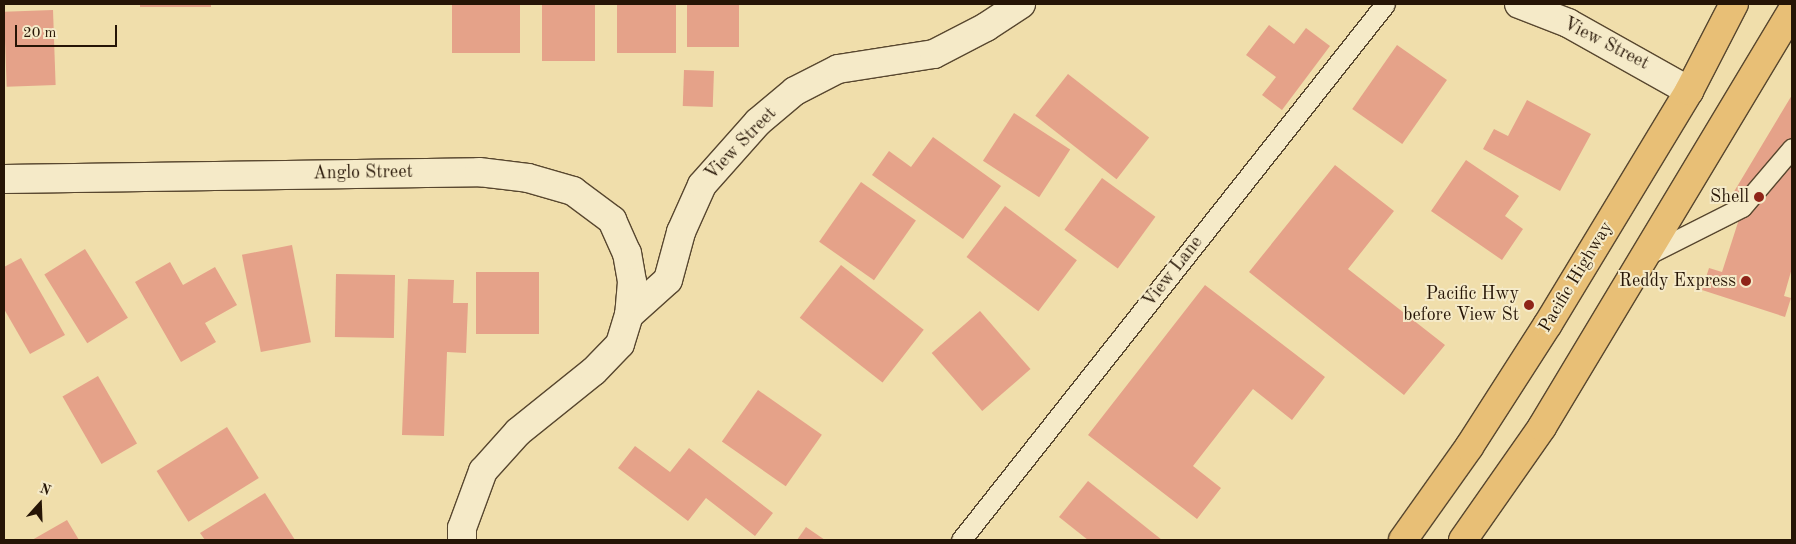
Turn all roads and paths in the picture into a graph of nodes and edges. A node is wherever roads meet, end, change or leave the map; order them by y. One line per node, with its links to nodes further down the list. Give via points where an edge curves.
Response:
1 (1021, 4): 10 (street, View Street, via 986,27 934,54 838,69 804,87 758,122 702,185 681,232 668,280)
2 (1385, 4): 12 (lane, View Lane)
3 (1519, 4): 6 (street, View Street, via 1576,28)
4 (1734, 4): 6 (highway, Pacific Highway)
5 (1792, 11): 9 (highway)
6 (1689, 91): 13 (highway, Pacific Highway, via 1518,372)
7 (1792, 148): 9 (lane, via 1742,207)
8 (4, 179): 10 (street, Anglo Street, via 478,172 528,178 573,191 612,220 627,253 632,282)
9 (1643, 256): 14 (highway, via 1542,426)
10 (630, 314): 11 (street, View Street, via 620,344 594,371 518,432 483,471 462,528)
11 (462, 540)
12 (961, 540)
13 (1403, 540)
14 (1463, 540)

